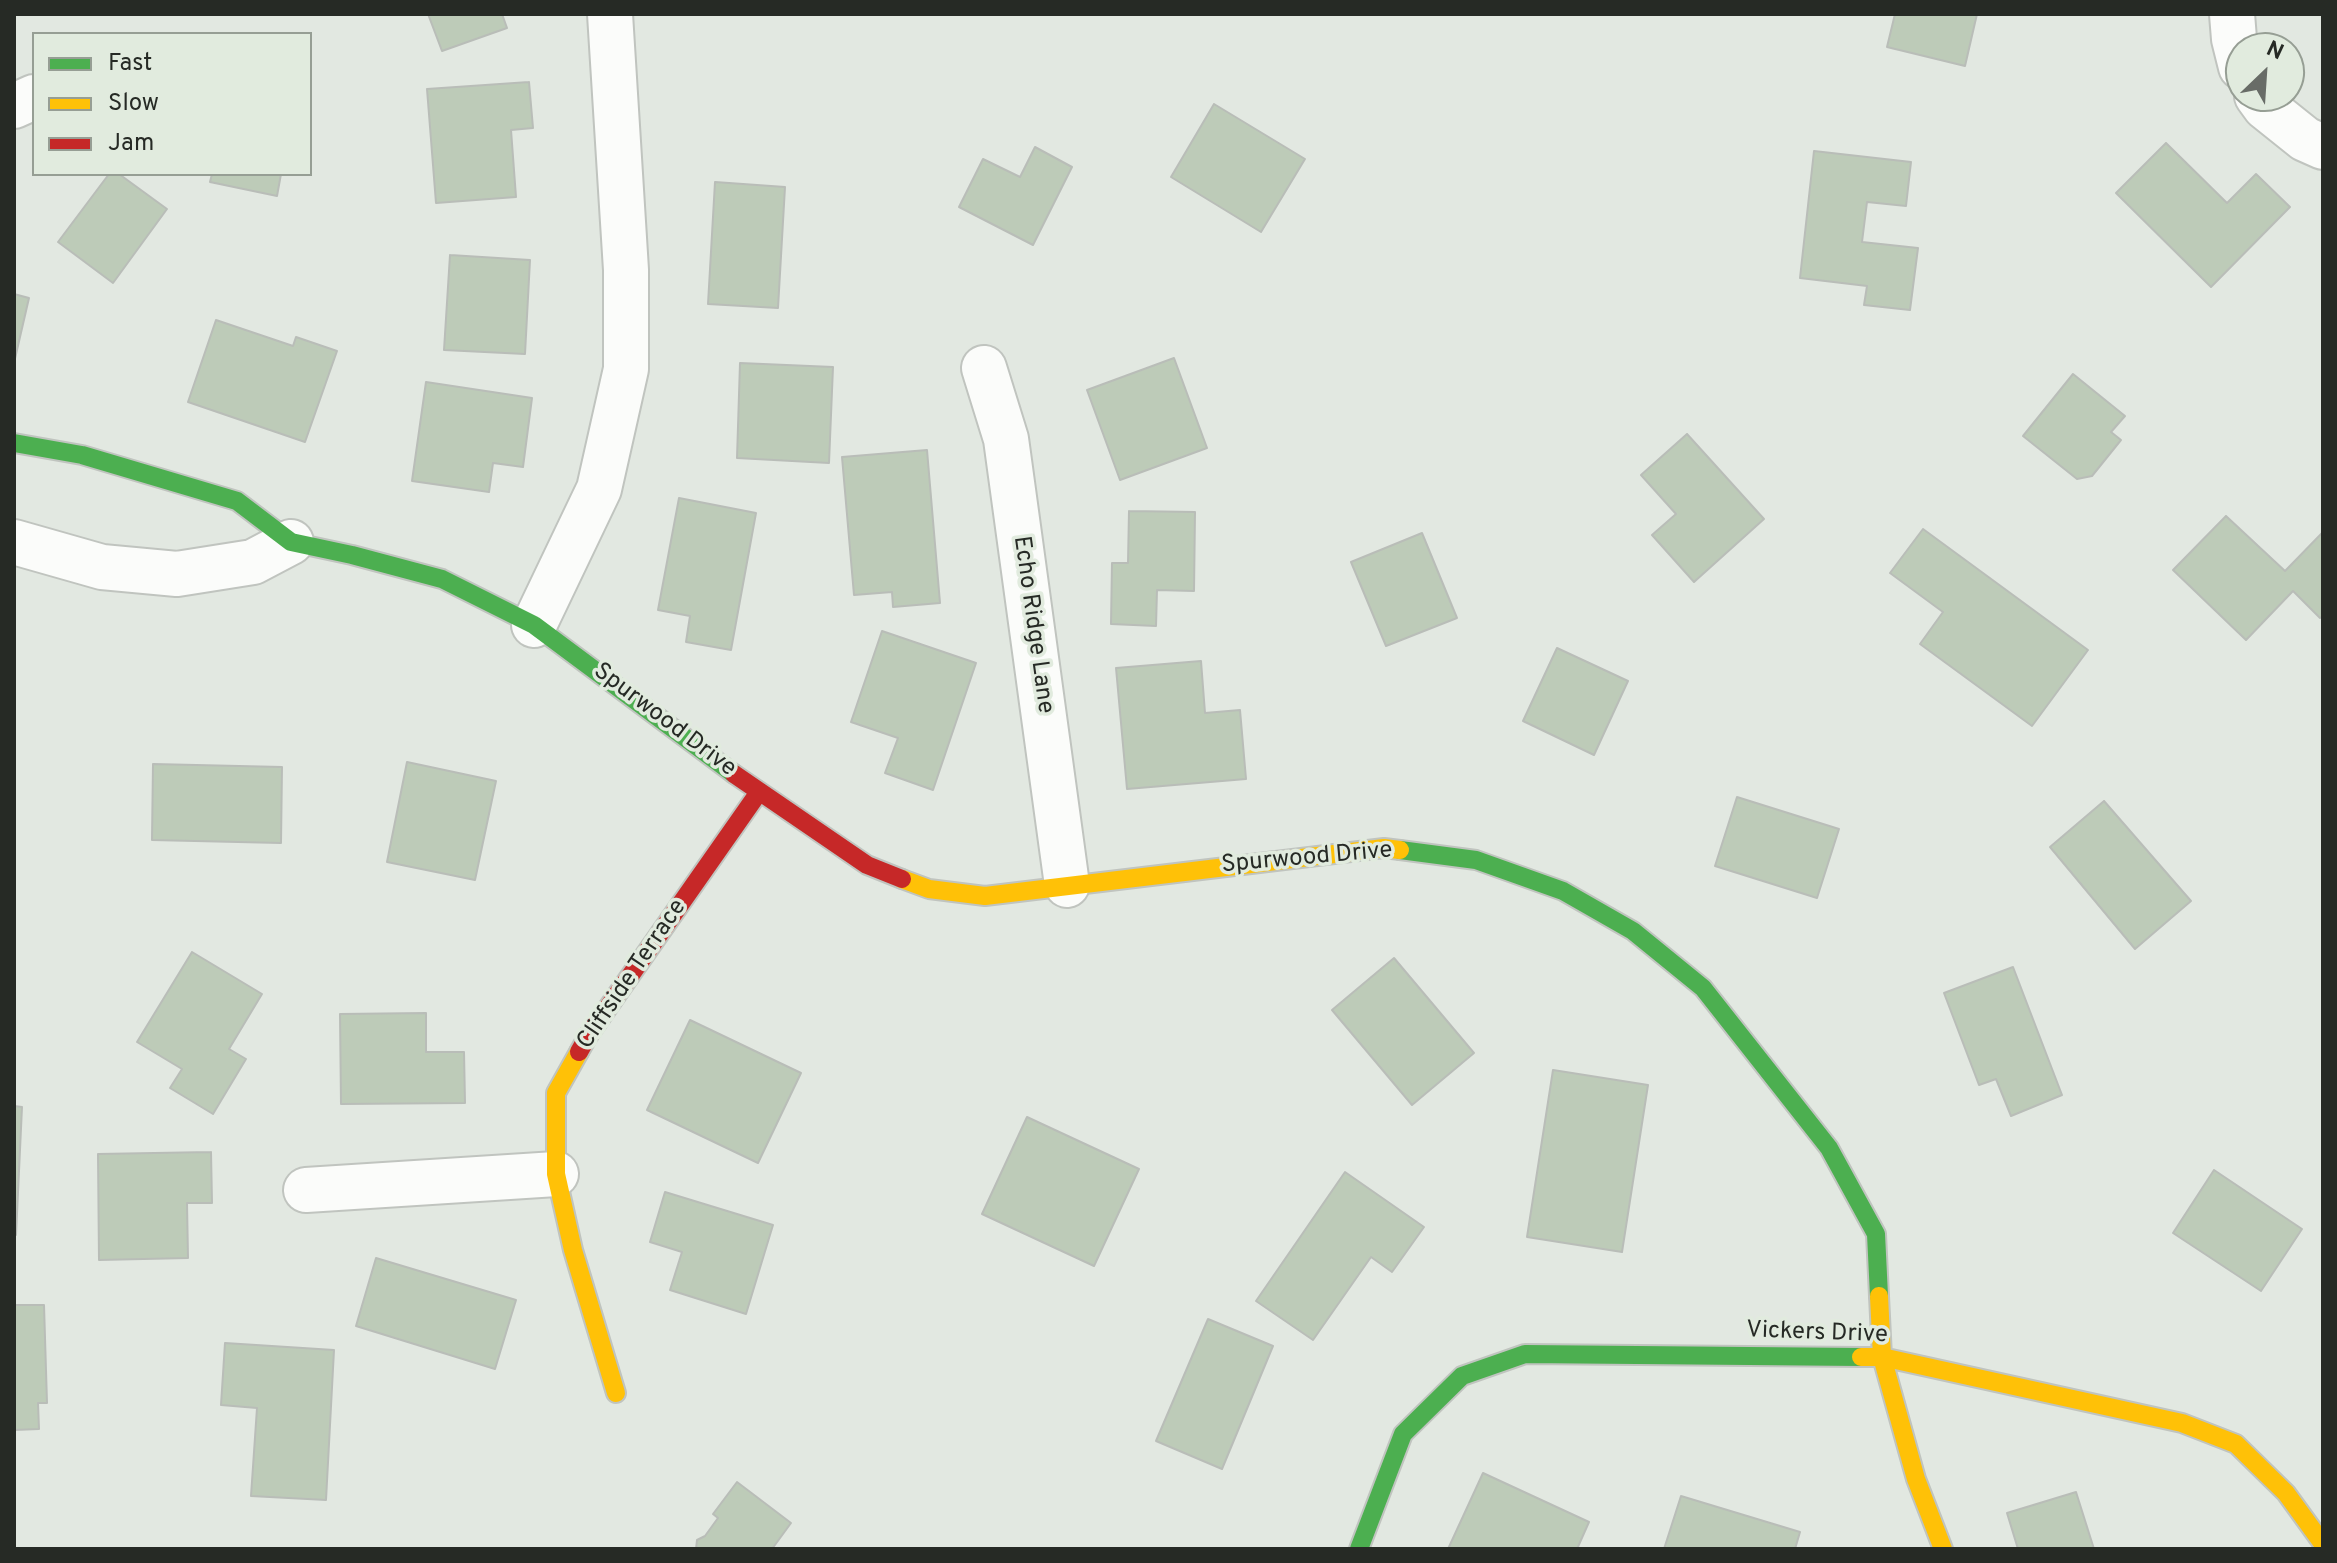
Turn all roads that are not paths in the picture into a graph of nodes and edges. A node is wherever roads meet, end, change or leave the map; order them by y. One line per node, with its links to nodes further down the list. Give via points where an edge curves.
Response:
1 (610, 14): 8 (street, via 626,270 626,369 599,489)
2 (2271, 112): 3 (street)
3 (2323, 147)
4 (984, 368): 10 (street, Echo Ridge Lane, via 1006,439)
5 (14, 443): 7 (street, Spurwood Drive, via 82,455 237,501)
6 (14, 542): 7 (street, via 102,567 177,574 253,562)
7 (291, 542): 8 (street, Spurwood Drive, via 442,579)
8 (534, 625): 9 (street, Spurwood Drive)
9 (759, 792): 10 (street, Spurwood Drive, via 867,865 929,889 985,896); 11 (street, Cliffside Terrace, via 588,1036 556,1093)
10 (1067, 885): 13 (street, Spurwood Drive, via 1384,848 1476,860 1563,891 1633,931 1703,988 1829,1148 1876,1234)
11 (556, 1174): 12 (street); 14 (street, Cliffside Terrace)
12 (306, 1190)
13 (1882, 1357): 15 (street, Vickers Drive, via 2182,1423 2236,1444 2286,1493); 16 (street, Vickers Drive, via 1525,1354 1462,1376 1403,1434); 17 (street, Spurwood Drive, via 1916,1479)
14 (616, 1393)
15 (2323, 1544)
16 (1359, 1549)
17 (1943, 1549)

